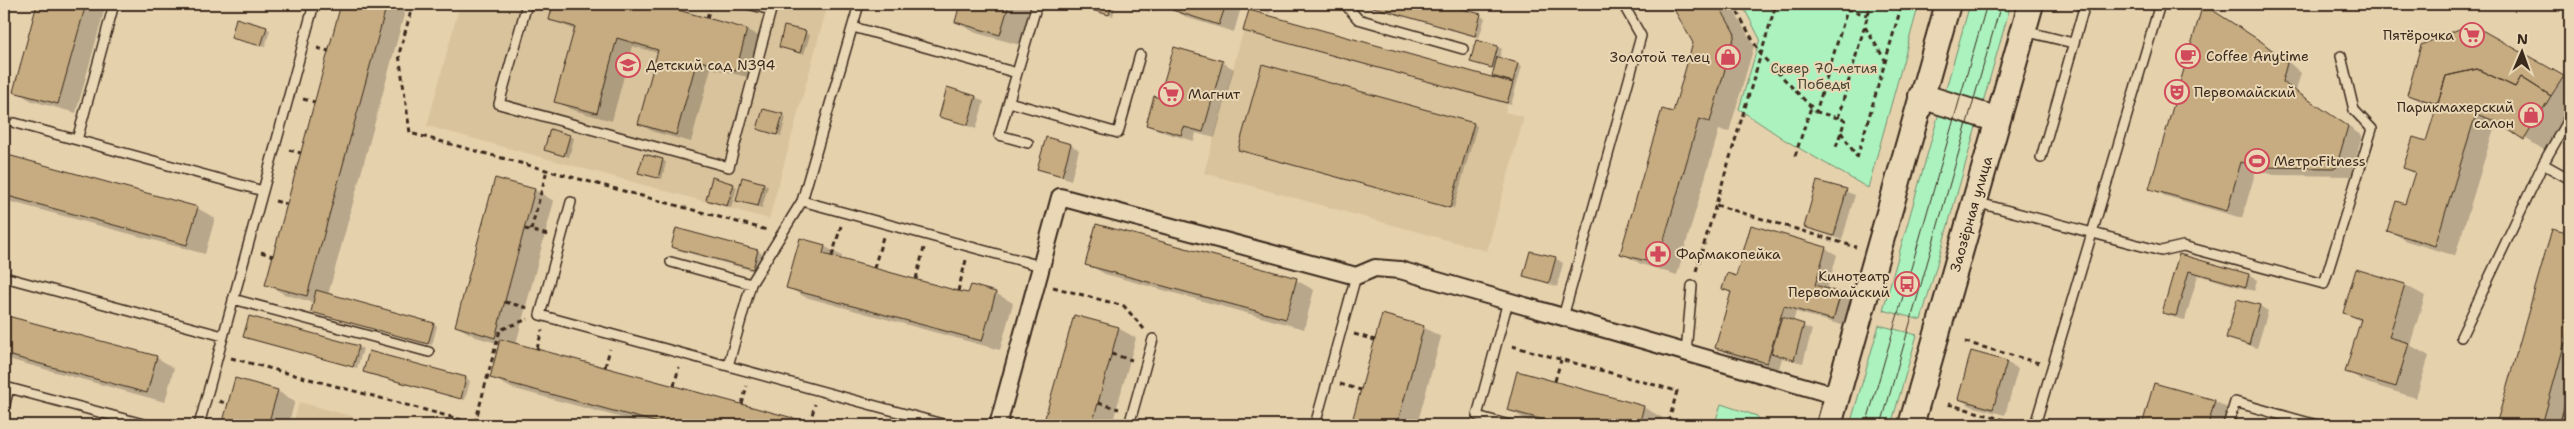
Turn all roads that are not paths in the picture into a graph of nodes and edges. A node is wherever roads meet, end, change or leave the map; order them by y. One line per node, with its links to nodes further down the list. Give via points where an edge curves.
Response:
1 (114, 4): 25 (lane)
2 (314, 4): 30 (lane)
3 (527, 4): 4 (lane, via 499,104 729,167 771,10)
4 (748, 4)
5 (860, 4): 13 (lane)
6 (1037, 4): 19 (lane)
7 (1345, 4): 16 (lane, via 1358,19)
8 (1623, 4): 43 (lane, via 1641,36)
9 (1948, 4): 20 (main road)
10 (2031, 4): 14 (main road, Заозёрная улица)
11 (2084, 4): 15 (lane)
12 (2160, 4): 34 (lane)
13 (853, 27): 19 (lane); 32 (lane)
14 (2024, 31): 15 (lane); 23 (main road, Заозёрная улица)
15 (2073, 43): 27 (lane)
16 (1463, 49)
17 (1140, 55): 21 (lane, via 1118,133)
18 (2341, 56): 34 (lane, via 2354,110 2372,129 2324,284 2183,246 2161,251)
19 (1017, 73): 21 (lane)
20 (1921, 96): 23 (main road); 50 (main road)
21 (1009, 102): 26 (lane, via 999,135)
22 (2570, 116): 28 (lane)
23 (1998, 120): 33 (main road, Заозёрная улица)
24 (15, 123): 25 (lane)
25 (77, 140): 30 (lane)
26 (1028, 143)
27 (2041, 158)
28 (2544, 164): 29 (lane); 45 (lane)
29 (2570, 179)
30 (263, 190): 41 (lane)
31 (571, 202): 49 (lane, via 540,313)
32 (802, 202): 36 (lane); 39 (lane)
33 (1974, 202): 34 (lane); 61 (main road, Заозёрная улица)
34 (2094, 233): 62 (lane)
35 (671, 262): 39 (lane)
36 (1041, 266): 37 (street, via 1060,197); 56 (street)
37 (1356, 276): 42 (street, via 1374,268 1400,270); 58 (lane)
38 (4, 277): 44 (lane)
39 (751, 284): 49 (lane)
40 (1692, 286): 48 (lane)
41 (233, 299): 44 (lane); 47 (lane)
42 (1508, 301): 43 (street); 59 (lane, via 1476,416)
43 (1562, 317): 48 (street)
44 (223, 336): 54 (lane)
45 (2460, 337)
46 (1153, 339): 57 (lane)
47 (428, 352)
48 (1686, 352): 50 (street)
49 (728, 366): 55 (lane)
50 (1837, 396): 60 (main road)
51 (2570, 406): 65 (lane)
52 (4, 408): 53 (lane, via 9,388)
53 (146, 425)
54 (199, 425)
55 (946, 425)
56 (998, 425)
57 (1129, 425)
58 (1315, 425)
59 (1510, 425)
60 (1829, 425)
61 (1912, 425)
62 (2035, 425)
63 (2228, 425): 64 (lane, via 2235,402)
64 (2317, 425)
65 (2565, 425)

